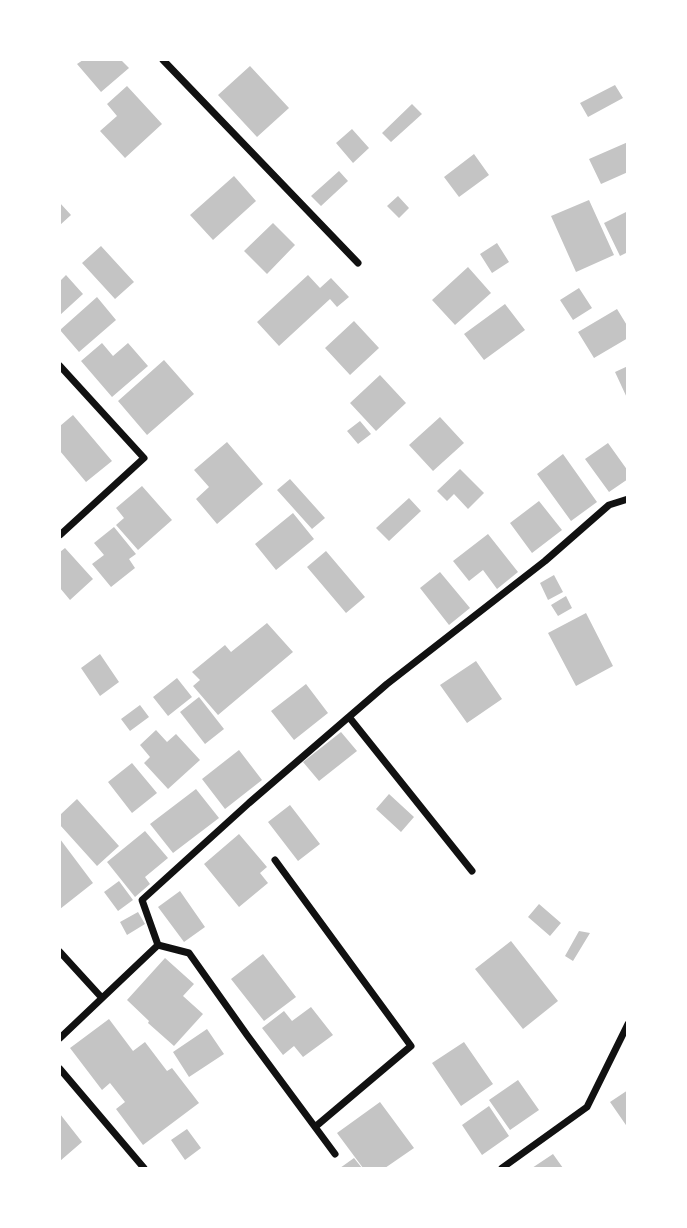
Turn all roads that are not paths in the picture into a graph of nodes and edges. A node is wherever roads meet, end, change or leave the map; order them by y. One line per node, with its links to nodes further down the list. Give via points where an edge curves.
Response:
1 (163, 60): 2 (street)
2 (358, 263)
3 (60, 366): 5 (street, via 144,458)
4 (628, 499): 6 (street, via 609,505)
5 (60, 535)
6 (349, 717): 8 (street); 9 (street, via 142,900)
7 (275, 860): 15 (street, via 411,1046)
8 (472, 871)
9 (158, 945): 11 (street); 15 (street, via 189,953)
10 (60, 951): 11 (street)
11 (102, 998): 13 (street)
12 (628, 1024): 18 (street, via 587,1107)
13 (60, 1038)
14 (60, 1069): 17 (street)
15 (315, 1127): 16 (street)
16 (335, 1154)
17 (144, 1168)
18 (502, 1168)

